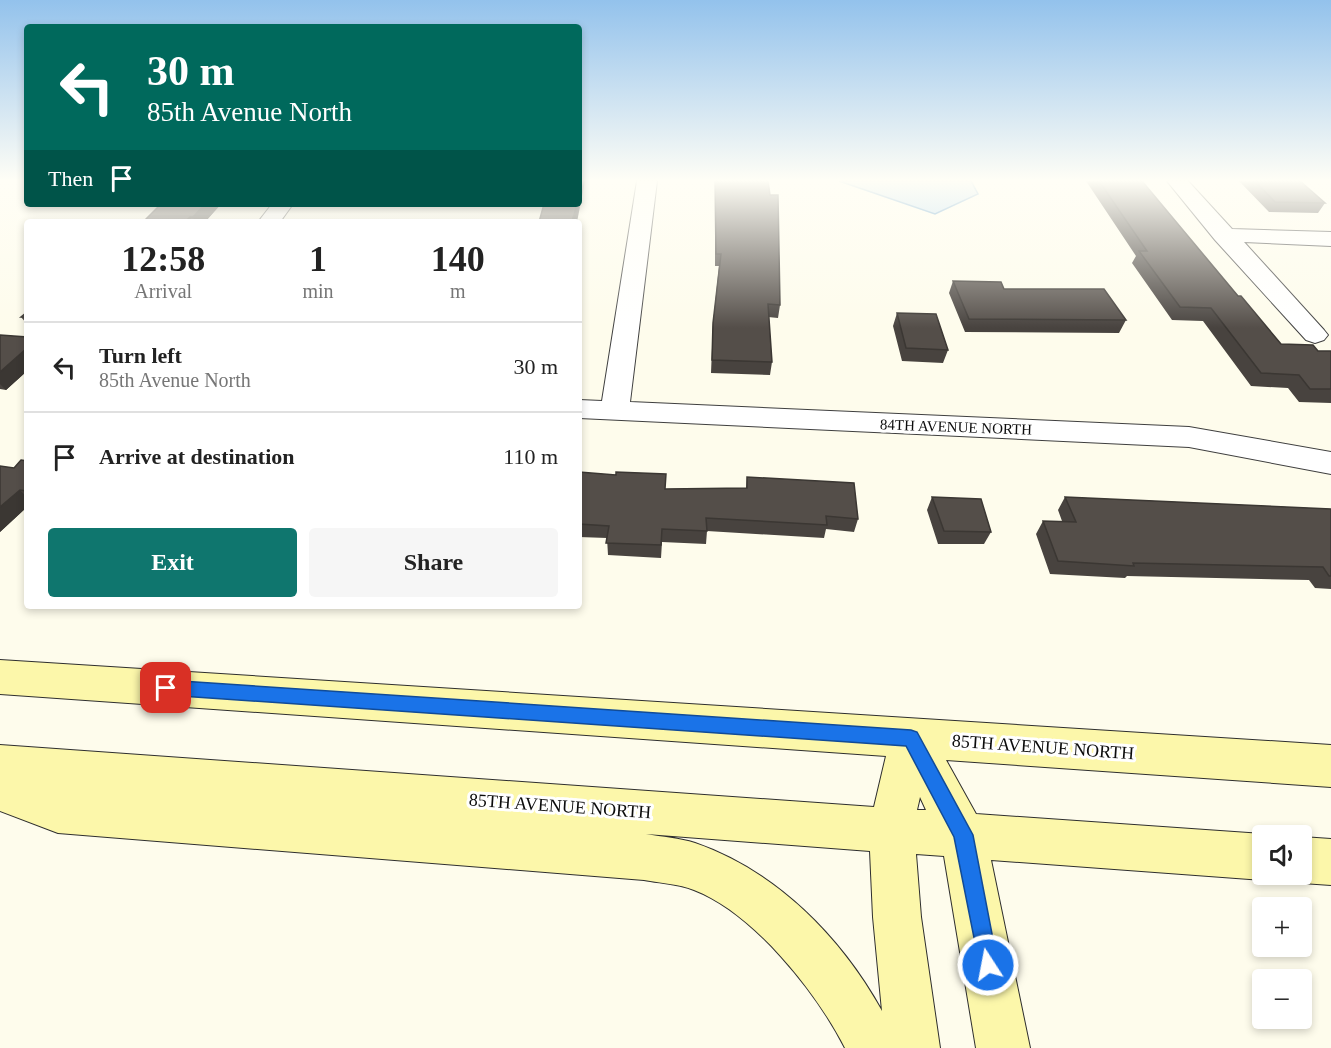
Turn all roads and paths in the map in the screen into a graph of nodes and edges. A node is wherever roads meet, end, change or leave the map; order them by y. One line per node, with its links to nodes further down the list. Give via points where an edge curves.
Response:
1 (640, 230): 7 (street)
2 (1220, 230): 3 (street)
3 (1224, 235): 4 (street); 5 (street)
4 (1331, 239)
5 (1315, 335)
6 (582, 410): 7 (street, 84TH AVENUE NORTH)
7 (615, 411): 8 (street, 84TH AVENUE NORTH, via 1190,437)
8 (1331, 463)
9 (0, 677): 10 (main road, 85TH AVENUE NORTH)
10 (911, 738): 12 (main road, 85TH AVENUE NORTH); 14 (main road); 15 (main road)
11 (0, 766): 14 (main road, 85TH AVENUE NORTH)
12 (1331, 766)
13 (0, 790): 19 (main road, via 58,811 644,857 694,867 739,889 802,941 837,986)
14 (891, 829): 15 (main road, 85TH AVENUE NORTH); 20 (main road)
15 (963, 835): 16 (main road, 85TH AVENUE NORTH); 21 (main road)
16 (1252, 856)
17 (1312, 861): 18 (main road)
18 (1331, 862)
19 (874, 1048)
20 (913, 1048)
21 (1003, 1048)

